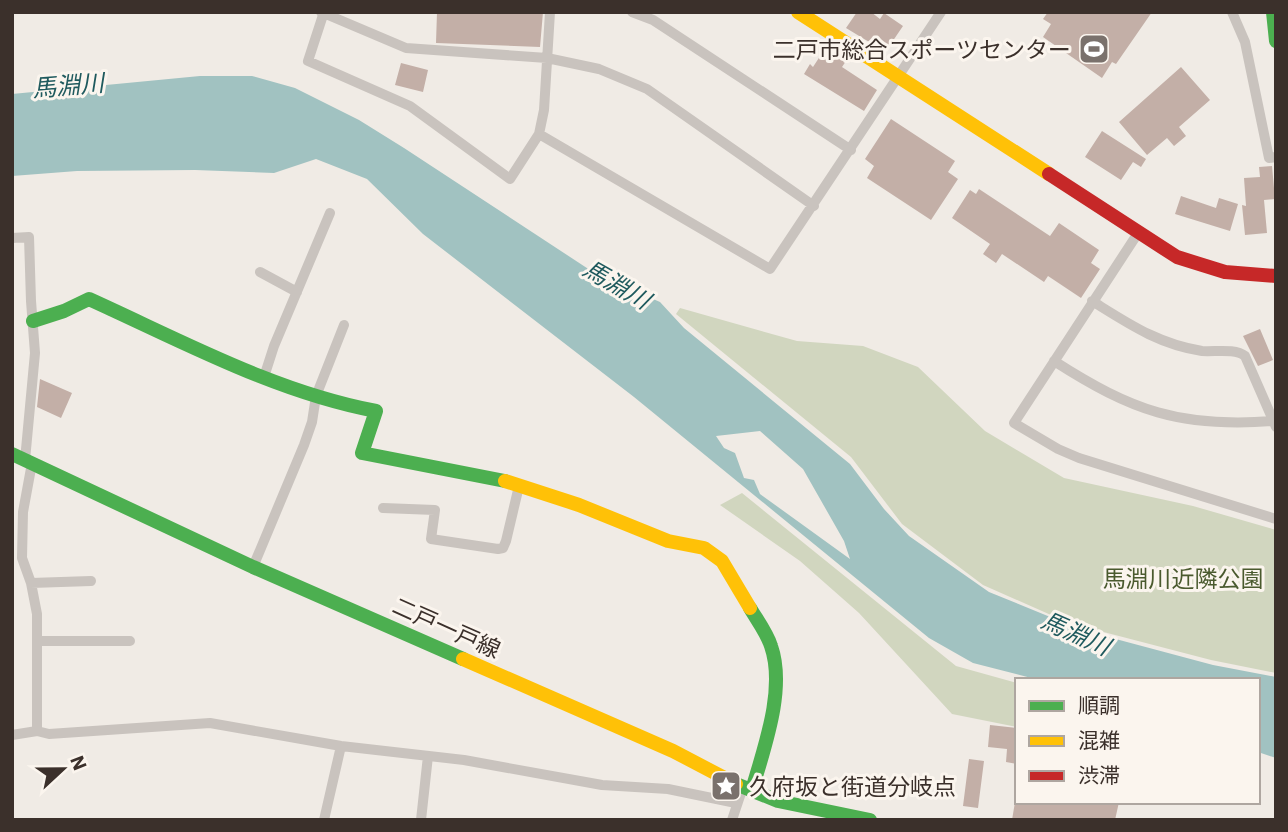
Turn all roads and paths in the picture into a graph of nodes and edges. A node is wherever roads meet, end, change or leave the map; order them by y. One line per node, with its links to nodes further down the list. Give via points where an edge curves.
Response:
1 (550, 12): 9 (street)
2 (632, 12): 12 (street, via 653,20)
3 (798, 12): 10 (street)
4 (941, 12): 10 (street)
5 (1232, 12): 13 (street, via 1245,42 1269,158)
6 (1273, 12): 8 (street)
7 (323, 13): 9 (street, via 406,48); 11 (street, via 308,61 410,106 510,179)
8 (1276, 41)
9 (547, 58): 11 (street); 14 (street, via 600,69 646,89)
10 (897, 77): 12 (street); 16 (street)
11 (539, 134): 14 (street, via 770,269)
12 (851, 150): 14 (street)
13 (1276, 157)
14 (814, 206)
15 (330, 213): 20 (street)
16 (1138, 233): 19 (street, via 1177,257 1218,273); 21 (street)
17 (12, 238): 22 (street, via 29,237)
18 (260, 272): 20 (street)
19 (1276, 276)
20 (297, 292): 25 (street)
21 (1092, 301): 24 (street); 27 (street, via 1161,341 1209,352 1241,352)
22 (33, 321): 25 (street, via 89,299); 28 (street, via 35,353)
23 (344, 325): 26 (street)
24 (1054, 361): 27 (street, via 1126,403 1165,415 1200,422); 31 (street, via 1014,423 1079,458)
25 (264, 377): 26 (street)
26 (316, 396): 29 (street, via 376,411 362,453); 32 (street, via 304,445)
27 (1274, 424)
28 (23, 459): 32 (street, 二戸一戸線); 34 (street, via 22,558)
29 (519, 486): 30 (street, via 506,541 498,549 432,539 435,510); 41 (street, via 668,541 704,548 722,561 771,644 777,670 770,725)
30 (383, 508)
31 (1276, 519)
32 (253, 567): 41 (street, 二戸一戸線, via 673,751)
33 (92, 582): 34 (street)
34 (31, 583): 35 (street)
35 (37, 641): 36 (street); 37 (street)
36 (130, 641)
37 (37, 731): 38 (street); 39 (street, via 49,734 211,723)
38 (12, 735)
39 (341, 746): 40 (street); 43 (street)
40 (428, 756): 42 (street, via 602,785 668,789); 44 (street)
41 (748, 789): 42 (street); 46 (street, 二戸一戸線, via 778,801)
42 (736, 803): 45 (street)
43 (324, 820)
44 (421, 820)
45 (732, 820)
46 (870, 820)

